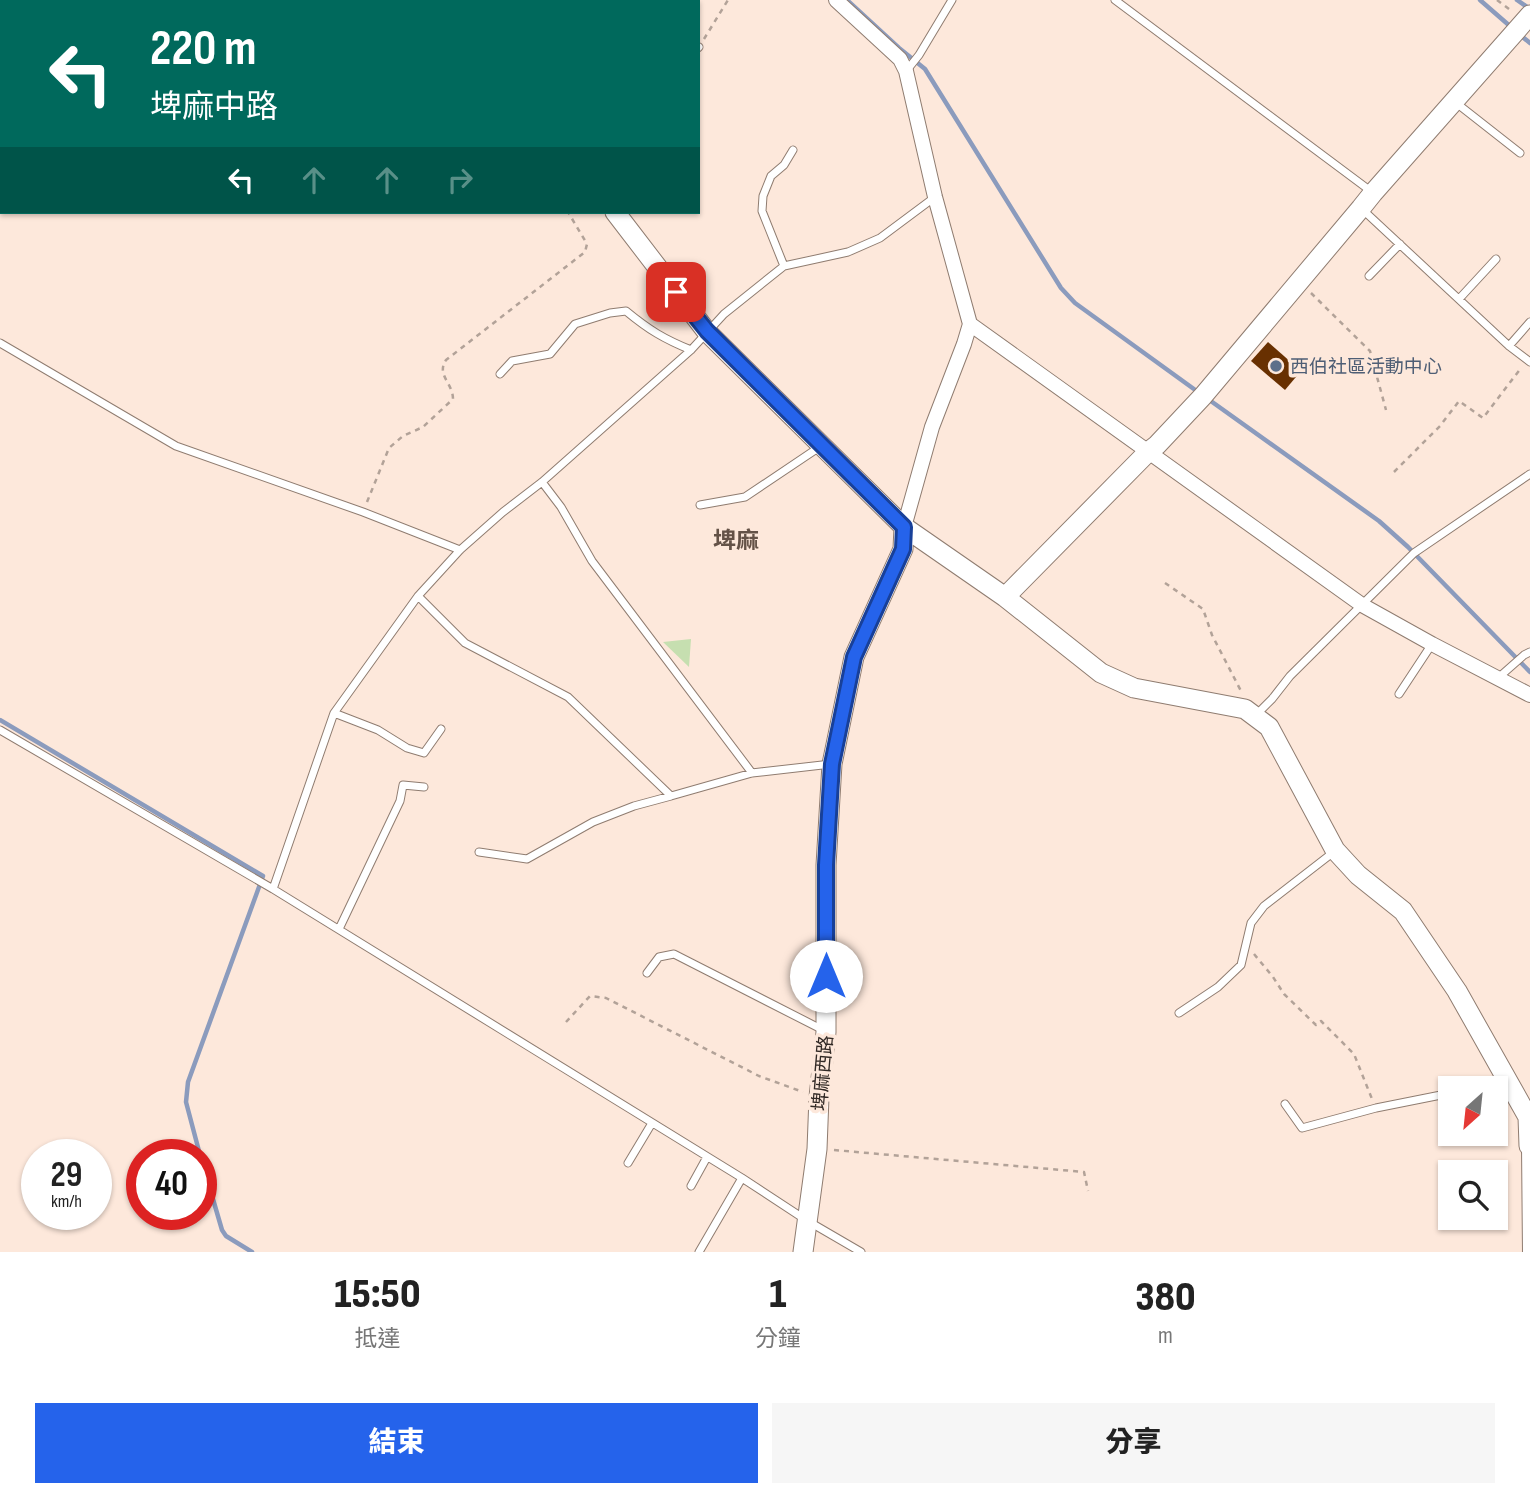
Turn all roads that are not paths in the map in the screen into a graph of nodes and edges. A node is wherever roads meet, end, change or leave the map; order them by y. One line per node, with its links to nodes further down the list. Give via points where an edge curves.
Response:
1 (836, 0): 5 (street, via 900,59)
2 (952, 0): 5 (lane)
3 (1115, 0): 10 (lane)
4 (1524, 26): 6 (street)
5 (906, 71): 9 (street)
6 (1454, 102): 8 (lane); 10 (street)
7 (793, 150): 14 (lane, via 771,176 762,196 762,211)
8 (1520, 153)
9 (935, 197): 14 (lane, via 880,238 848,252); 18 (street)
10 (1367, 201): 12 (lane); 26 (street, via 1203,396)
11 (617, 214): 19 (street)
12 (1401, 244): 15 (lane); 16 (lane)
13 (1496, 259): 16 (lane)
14 (784, 266): 19 (lane)
15 (1369, 276)
16 (1459, 299): 21 (lane)
17 (1530, 322): 21 (lane)
18 (970, 324): 26 (street); 30 (street, via 932,427)
19 (707, 331): 22 (lane); 25 (street)
20 (0, 343): 31 (lane, via 176,446)
21 (1509, 346): 23 (lane)
22 (691, 350): 24 (lane, via 647,329 626,311 575,324 550,354 512,361); 28 (lane)
23 (1529, 361)
24 (499, 374)
25 (822, 445): 29 (lane, via 745,497); 30 (street)
26 (1148, 452): 33 (street); 34 (street)
27 (1530, 474): 34 (lane, via 1414,553)
28 (542, 482): 31 (lane); 45 (lane, via 592,561)
29 (700, 505)
30 (904, 527): 33 (street); 44 (street, 埤麻西路, via 903,549 854,657)
31 (460, 550): 32 (lane)
32 (418, 596): 40 (lane); 47 (lane, via 465,643 568,697)
33 (1005, 597): 41 (street, via 1101,673 1134,688)
34 (1362, 605): 35 (street); 41 (lane, via 1272,699)
35 (1432, 644): 37 (street); 38 (lane)
36 (1530, 652): 37 (lane)
37 (1497, 678): 39 (street)
38 (1399, 694)
39 (1530, 695)
40 (334, 713): 42 (lane, via 424,753); 50 (lane)
41 (1250, 713): 48 (street, via 1269,727)
42 (441, 729)
43 (0, 730): 50 (lane)
44 (832, 764): 45 (lane); 54 (street, 埤麻西路)
45 (752, 774): 47 (lane)
46 (424, 787): 51 (lane, via 403,785 400,801)
47 (671, 796): 49 (lane, via 593,822 527,859)
48 (1335, 850): 53 (lane, via 1264,906 1251,923 1241,965); 55 (street, via 1403,911)
49 (479, 852)
50 (270, 887): 51 (lane)
51 (339, 929): 58 (lane)
52 (647, 973): 54 (lane, via 659,957 674,954)
53 (1179, 1013)
54 (825, 1032): 64 (street, 埤麻西路, via 817,1149)
55 (1509, 1081): 59 (street, via 1528,1117)
56 (1438, 1096): 57 (lane, via 1302,1128)
57 (1285, 1104)
58 (652, 1123): 60 (lane); 61 (lane)
59 (1529, 1146): 68 (street)
60 (708, 1157): 62 (lane); 63 (lane)
61 (628, 1163)
62 (742, 1178): 64 (lane); 65 (lane)
63 (691, 1186)
64 (806, 1220): 66 (street, 埤麻西路); 67 (lane)
65 (699, 1252)
66 (803, 1252)
67 (860, 1252)
68 (1530, 1252)

